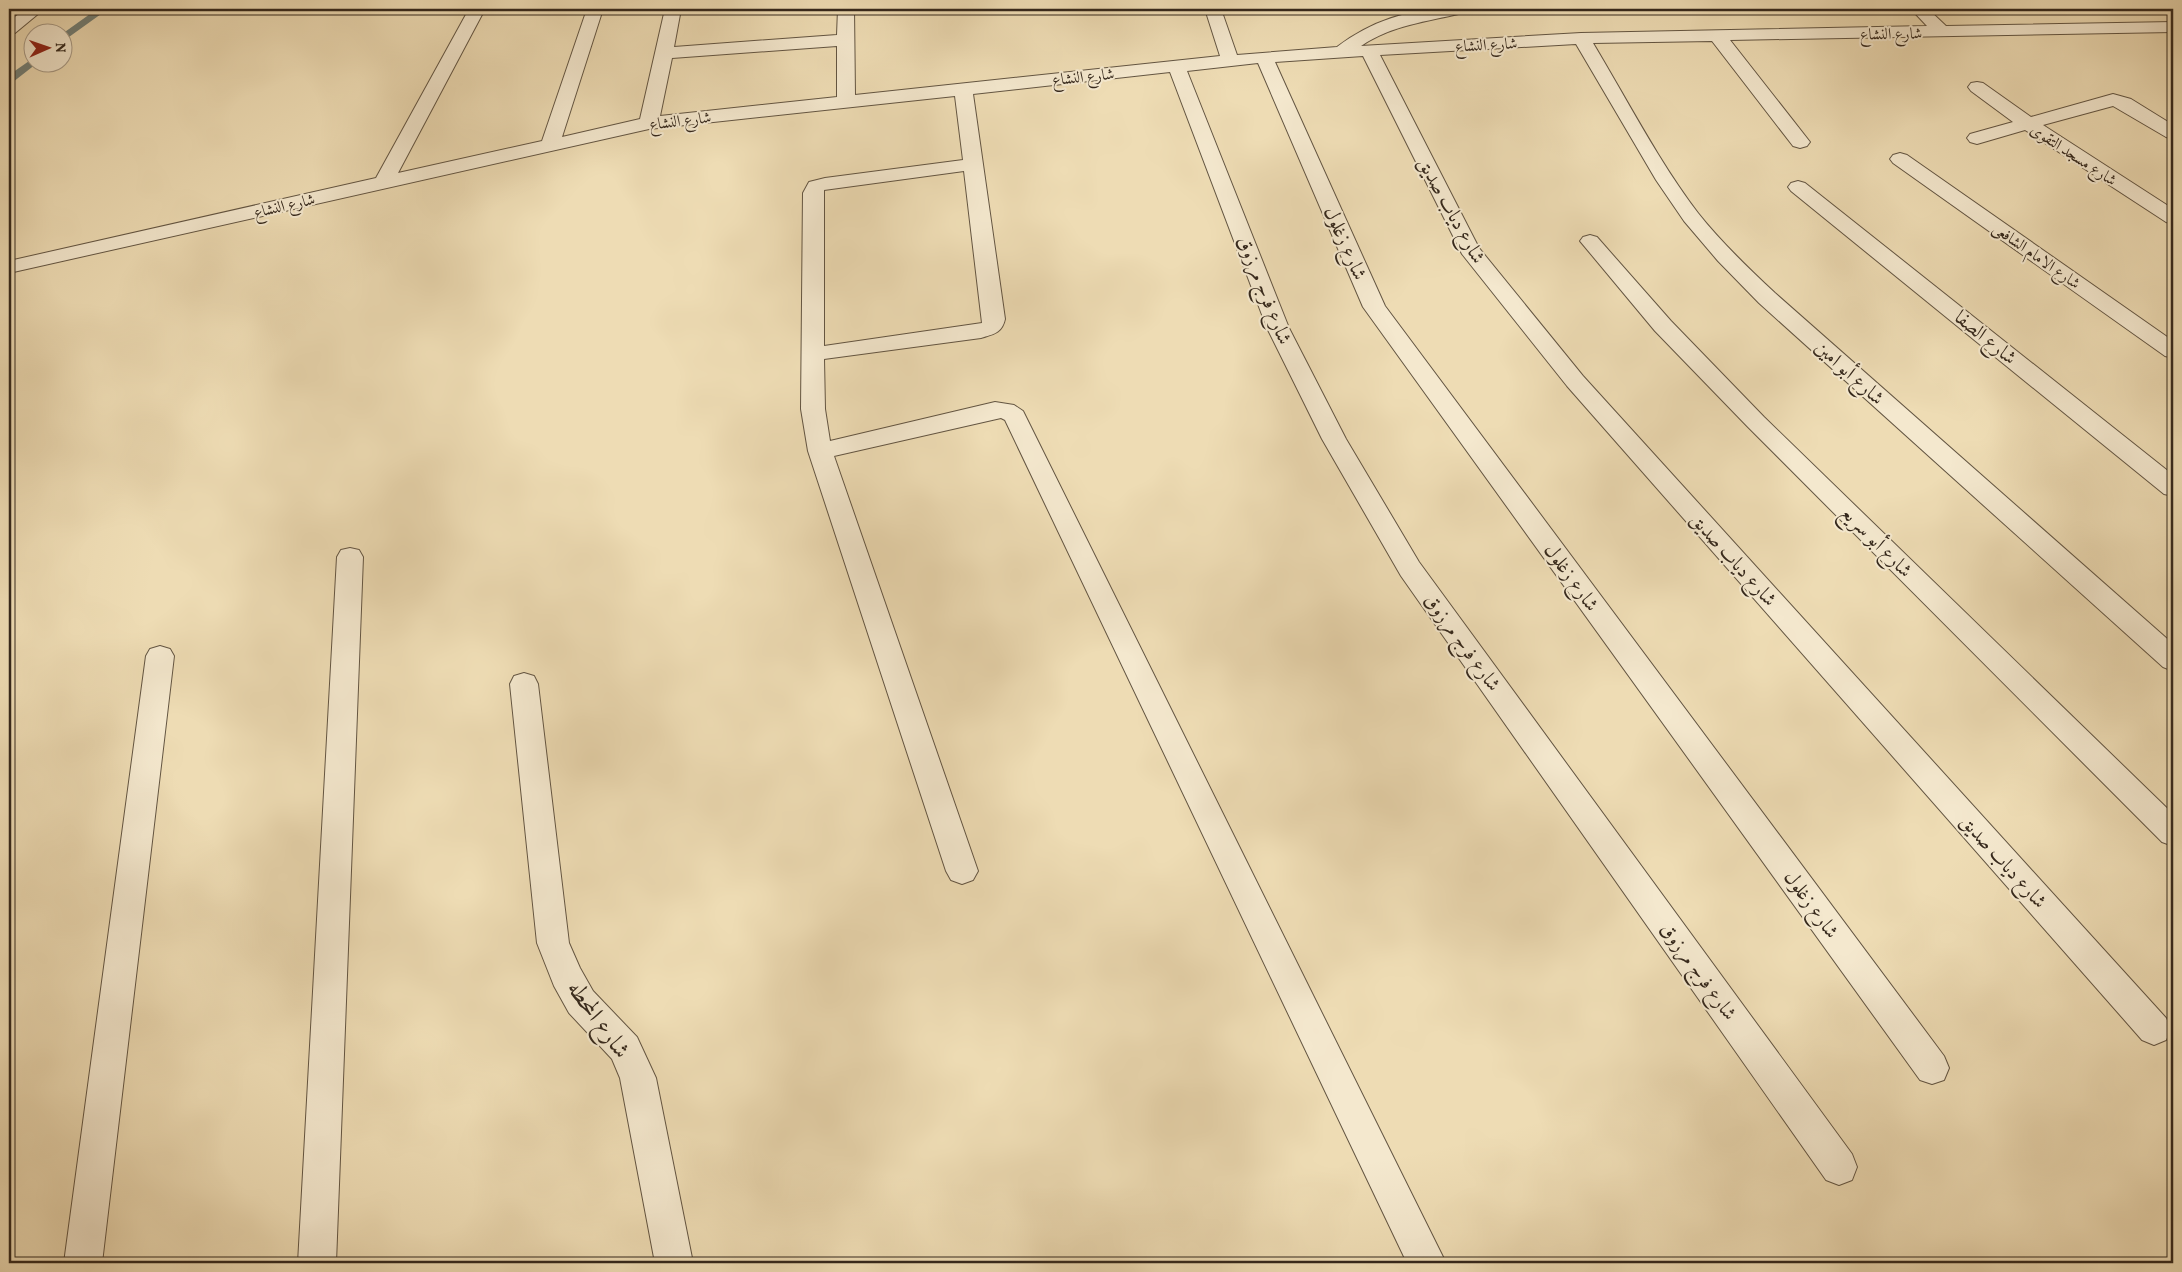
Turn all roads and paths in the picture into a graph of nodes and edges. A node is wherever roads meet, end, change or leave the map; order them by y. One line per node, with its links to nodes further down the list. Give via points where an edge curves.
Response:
1 (36, 9): 10 (street)
2 (477, 9): 32 (street)
3 (595, 9): 29 (street)
4 (673, 9): 17 (street)
5 (846, 9): 14 (street)
6 (1213, 9): 19 (street)
7 (1456, 9): 16 (street, via 1411,16 1382,26)
8 (1919, 9): 11 (street)
9 (2173, 27): 11 (street, شارع النشاع)
10 (9, 29)
11 (1942, 32): 12 (street, شارع النشاع)
12 (1717, 36): 13 (street, شارع النشاع); 28 (street)
13 (1581, 38): 15 (street, شارع النشاع); 43 (street, شارع أبو امين, via 1666,180 1691,217 1725,257)
14 (846, 40): 17 (street); 23 (street)
15 (1369, 50): 16 (street, شارع النشاع); 47 (street, شارع دياب صديق, via 1469,250 1575,381)
16 (1342, 52): 18 (street, شارع النشاع)
17 (664, 53): 24 (street)
18 (1264, 57): 19 (street, شارع النشاع); 48 (street, شارع زغلول, via 1374,307)
19 (1230, 60): 20 (street, شارع النشاع)
20 (1176, 66): 22 (street, شارع النشاع); 49 (street, شارع فرج مرزوق, via 1278,328 1334,439 1410,569)
21 (1977, 87): 25 (street, شارع مسجد التقوى)
22 (963, 89): 23 (street, شارع النشاع); 31 (street)
23 (846, 102): 24 (street, شارع النشاع)
24 (649, 123): 29 (street, شارع النشاع)
25 (2028, 124): 26 (street, via 2116,100); 27 (street); 34 (street, شارع مسجد التقوى)
26 (2173, 133)
27 (1977, 138)
28 (1800, 142)
29 (550, 145): 32 (street, شارع النشاع)
30 (1900, 159): 37 (street, شارع الامام الشافعى)
31 (973, 164): 38 (street, via 816,186 813,193); 38 (street, via 994,319 992,327)
32 (384, 182): 36 (street, شارع النشاع)
33 (1798, 187): 40 (street, شارع الصفا)
34 (2173, 218)
35 (1590, 241): 45 (street, شارع أبو سريع, via 1663,326 1756,422)
36 (9, 266)
37 (2173, 351)
38 (813, 354): 39 (street, via 813,409)
39 (820, 451): 46 (street); 53 (street, via 995,410 1006,410 1014,416)
40 (2173, 488)
41 (350, 557): 51 (street)
42 (160, 656): 50 (street)
43 (2173, 660)
44 (524, 684): 52 (street, شارع المحطه, via 553,943 581,1002 625,1048 638,1078)
45 (2173, 832)
46 (962, 871)
47 (2154, 1029)
48 (1932, 1068)
49 (1839, 1167)
50 (83, 1263)
51 (317, 1263)
52 (674, 1263)
53 (1427, 1263)

